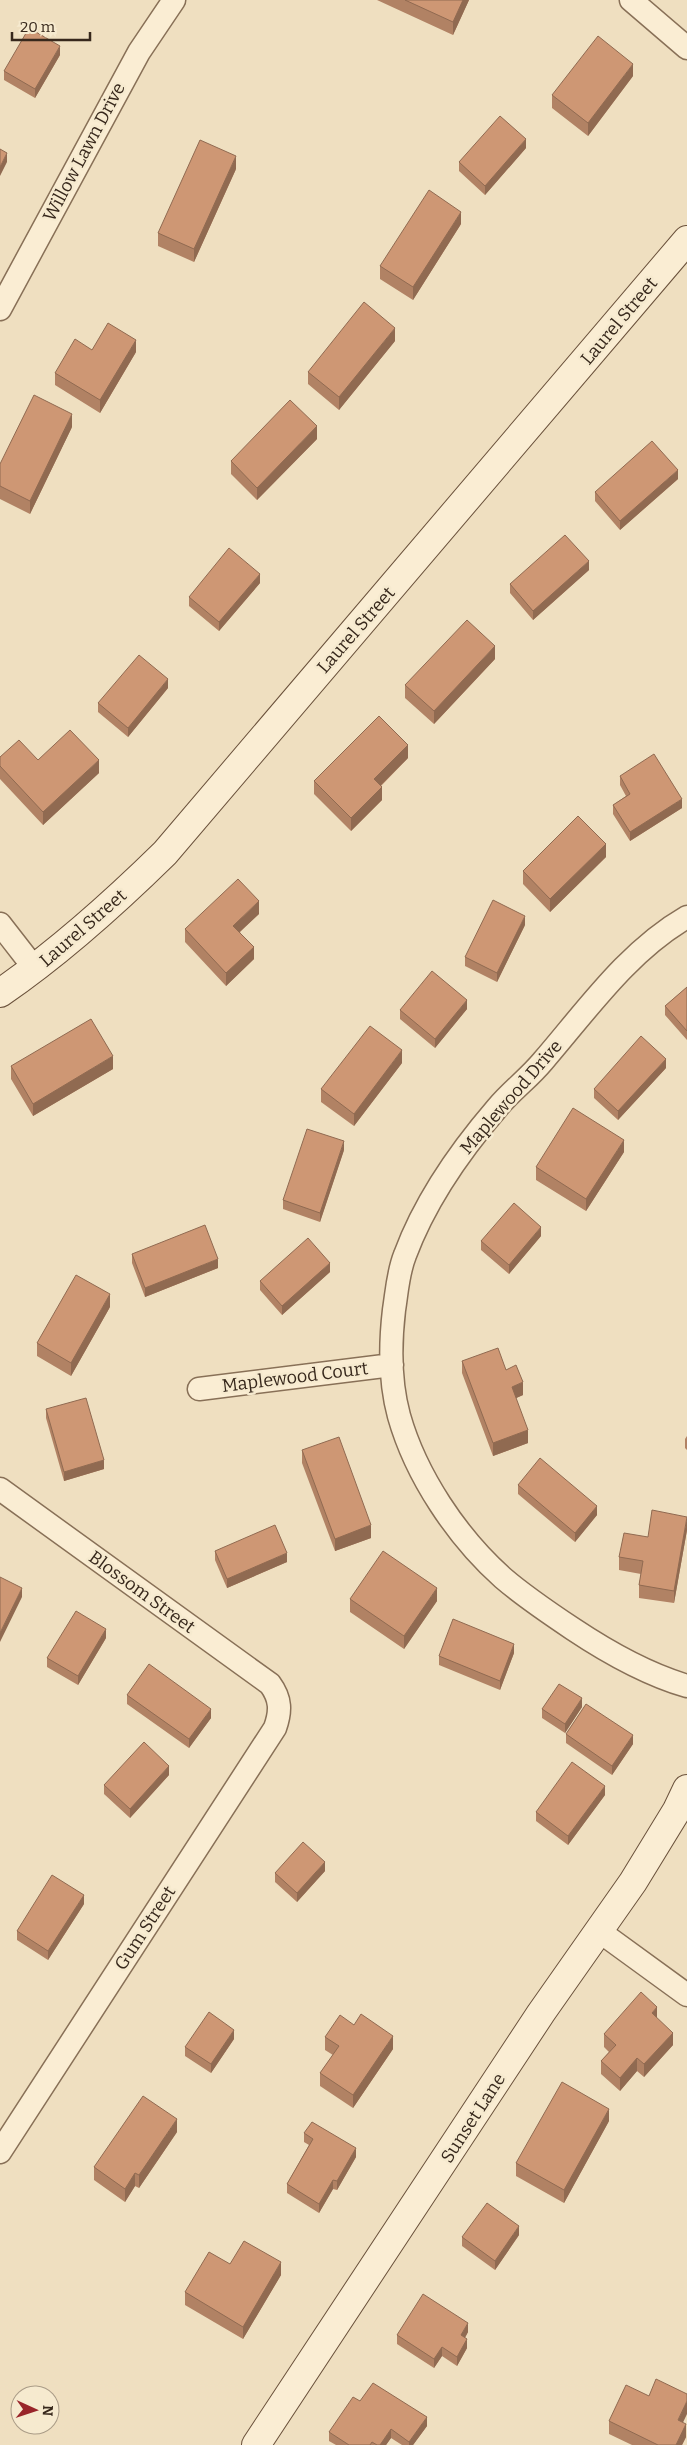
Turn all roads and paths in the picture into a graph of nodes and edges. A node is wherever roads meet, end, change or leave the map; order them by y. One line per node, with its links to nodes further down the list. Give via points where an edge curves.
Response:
1 (174, 0): 5 (street, Willow Lawn Drive, via 139,52)
2 (631, 0): 3 (street)
3 (687, 48)
4 (687, 240): 8 (street, Laurel Street, via 165,854 106,910)
5 (0, 309)
6 (687, 917): 10 (street, Maplewood Drive, via 638,952 538,1068 498,1106 457,1159 423,1216 404,1256 392,1327)
7 (0, 924): 8 (street)
8 (35, 969): 9 (street, Laurel Street)
9 (0, 993)
10 (392, 1365): 11 (street, Maplewood Court); 13 (street, Maplewood Drive, via 399,1417 417,1461 435,1495 462,1534 501,1576 538,1606 638,1667)
11 (199, 1389)
12 (0, 1489): 14 (street, Blossom Street, via 270,1684)
13 (687, 1686)
14 (279, 1700): 18 (street, Gum Street, via 280,1714 275,1728)
15 (687, 1790): 16 (street, Sunset Lane, via 633,1882)
16 (599, 1931): 17 (street); 19 (street, Sunset Lane, via 541,2013)
17 (687, 1995)
18 (0, 2152)
19 (256, 2445)

